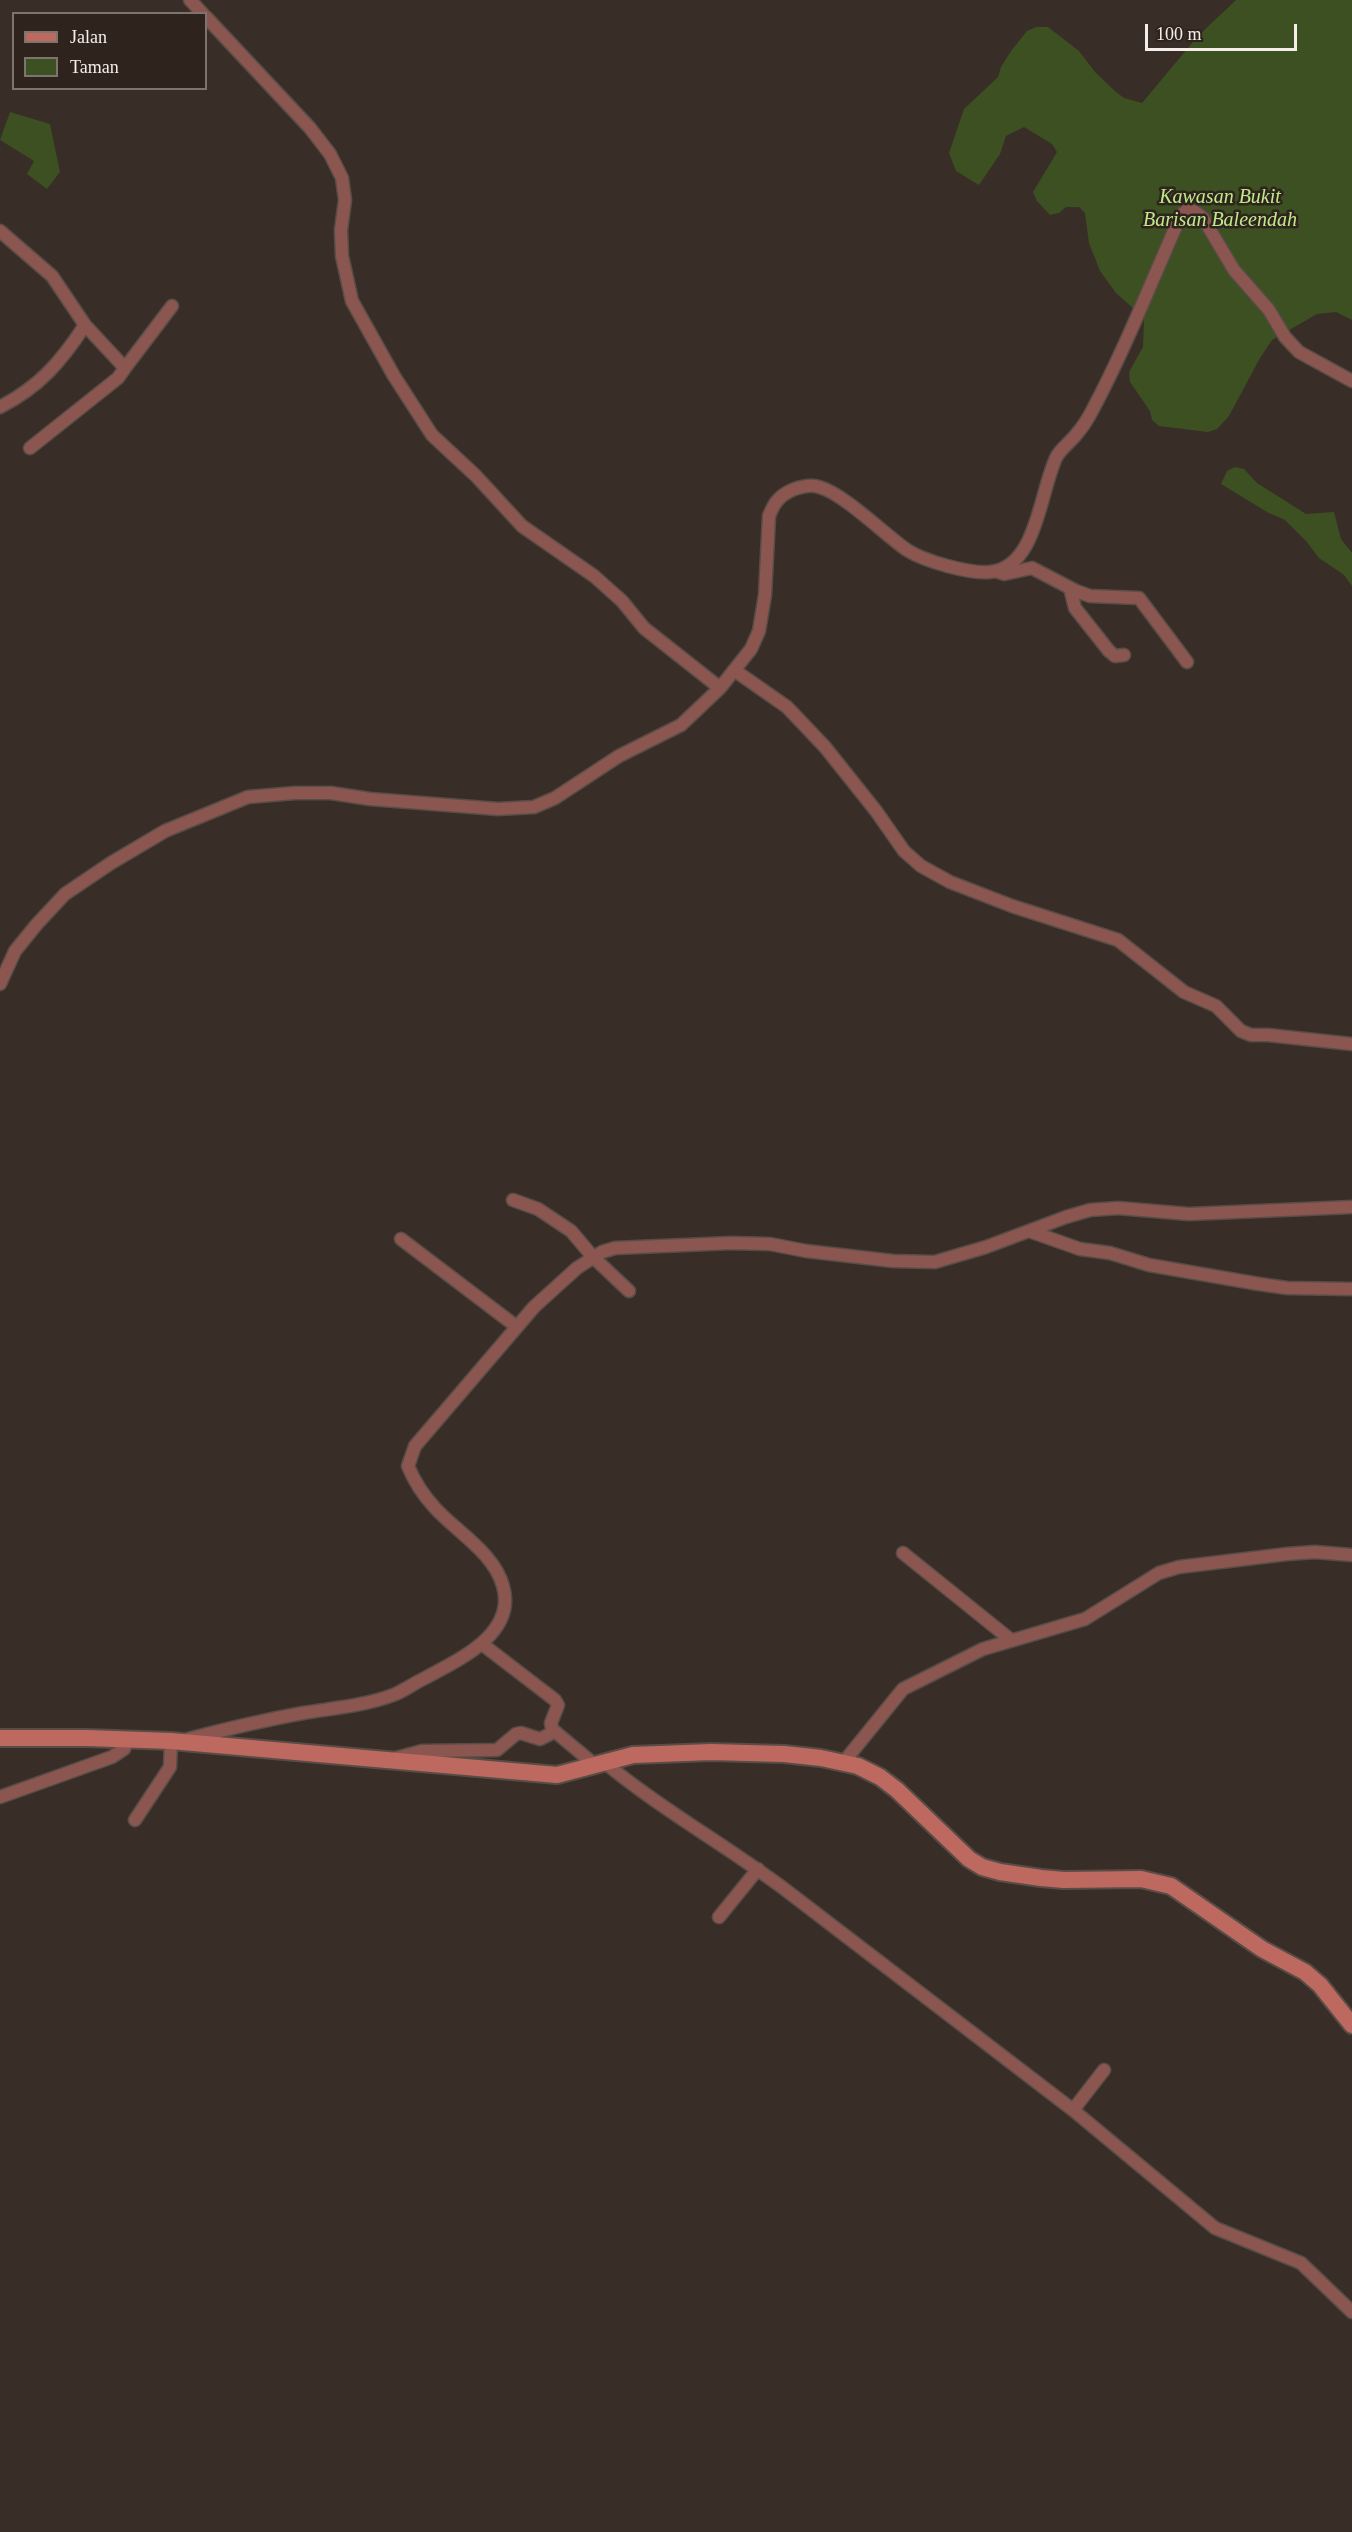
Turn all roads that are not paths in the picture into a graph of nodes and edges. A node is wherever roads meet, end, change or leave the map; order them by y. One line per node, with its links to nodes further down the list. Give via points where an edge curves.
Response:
1 (190, 0): 2 (street)
2 (201, 12)
3 (207, 18): 16 (street, via 330,154 342,178 342,256 352,301 432,435 522,526 594,576 644,628)
4 (0, 231): 6 (street, via 52,276)
5 (172, 306): 7 (street)
6 (85, 326): 7 (street); 9 (street, via 50,374)
7 (125, 368): 10 (street, via 118,378)
8 (1352, 381): 11 (street, via 1299,352 1234,270 1203,218 1187,210 1181,215 1092,409 1057,457 1029,540 1019,555)
9 (0, 407)
10 (30, 448)
11 (995, 570): 12 (street, via 1004,574 1032,568); 15 (street, via 930,561 844,501 819,487 802,486 774,502 769,516 759,631)
12 (1070, 588): 13 (street, via 1075,608 1109,651 1115,656); 14 (street, via 1090,596 1139,598)
13 (1125, 655)
14 (1187, 662)
15 (734, 670): 16 (street); 18 (street, via 787,707 839,765 904,851 921,866 1002,902 1118,940 1184,992 1216,1006 1241,1031)
16 (720, 687): 17 (street, via 681,725 619,756 555,798 534,807 498,809 295,792 248,798 176,827 65,894 15,951)
17 (0, 984)
18 (1352, 1044)
19 (513, 1200): 23 (street, via 538,1209 571,1231)
20 (1352, 1207): 21 (street, via 1190,1214 1118,1208 1090,1210)
21 (1029, 1231): 23 (street, via 935,1262 893,1261 750,1243 634,1246); 24 (street, via 1149,1264 1258,1284)
22 (401, 1239): 26 (street)
23 (593, 1257): 25 (street); 26 (street, via 576,1268)
24 (1352, 1289)
25 (629, 1291)
26 (517, 1327): 30 (street, via 415,1446 408,1466 435,1508 499,1574 506,1601 502,1616)
27 (903, 1554): 29 (street)
28 (1352, 1555): 29 (street, via 1298,1553 1179,1567 1159,1573 1085,1619)
29 (1011, 1640): 37 (street, via 983,1649 903,1689)
30 (482, 1644): 31 (street, via 555,1700 558,1708 551,1726); 34 (street, via 394,1695)
31 (554, 1732): 35 (street, via 540,1739 516,1734 497,1750 422,1751); 36 (street)
32 (0, 1738): 33 (street)
33 (128, 1739): 34 (street); 38 (street, via 124,1749 112,1757)
34 (175, 1741): 35 (street); 39 (street, via 170,1767)
35 (392, 1760): 36 (street, via 557,1775)
36 (600, 1763): 37 (street, via 633,1755 711,1752 784,1754); 40 (street)
37 (843, 1763): 42 (street, via 871,1772 888,1784 982,1867 1064,1880 1141,1879 1171,1887 1262,1949 1305,1972)
38 (0, 1797)
39 (135, 1820)
40 (758, 1869): 41 (street); 44 (street)
41 (719, 1917)
42 (1352, 2025)
43 (1104, 2070): 44 (street)
44 (1073, 2110): 45 (street, via 1215,2228 1301,2264)
45 (1352, 2312)

